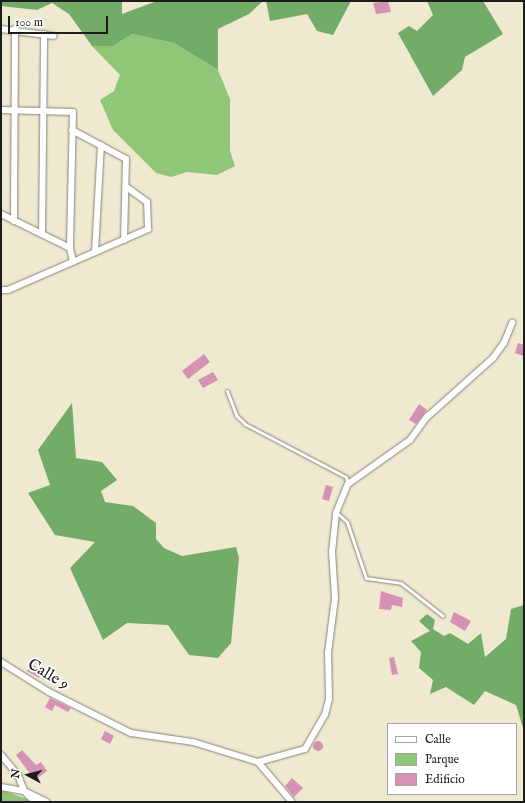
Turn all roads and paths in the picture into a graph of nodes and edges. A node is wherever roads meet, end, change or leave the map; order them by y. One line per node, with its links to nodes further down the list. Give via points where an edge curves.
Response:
1 (1, 29): 2 (street)
2 (15, 29): 3 (street); 6 (street)
3 (44, 34): 4 (street); 7 (street)
4 (54, 36)
5 (1, 110): 6 (street)
6 (17, 110): 7 (street); 12 (street)
7 (43, 110): 8 (street, via 73,112); 13 (street)
8 (72, 130): 9 (street); 15 (street)
9 (101, 145): 10 (street, via 126,159); 16 (street)
10 (126, 187): 14 (street); 14 (street, via 147,202 148,229)
11 (1, 214): 12 (street)
12 (14, 221): 13 (street)
13 (42, 234): 15 (street)
14 (124, 240): 16 (street)
15 (70, 248): 17 (street)
16 (95, 252): 17 (street)
17 (73, 262): 18 (street, via 8,290)
18 (1, 290)
19 (512, 323): 21 (street, via 504,343 493,358 427,416 410,440)
20 (228, 391): 21 (lane, via 236,415 245,424 346,477)
21 (348, 484): 22 (street)
22 (336, 513): 23 (lane, via 347,522 366,578 401,583); 26 (street, via 332,552 335,598 328,653 330,683 325,715 305,749)
23 (443, 616)
24 (1, 662): 26 (street, Calle 9, via 82,710 131,733 192,742)
25 (1, 755): 28 (street, via 18,775)
26 (258, 762): 31 (street)
27 (1, 788): 28 (street)
28 (24, 791): 29 (street); 30 (street)
29 (35, 802)
30 (47, 802)
31 (292, 802)

